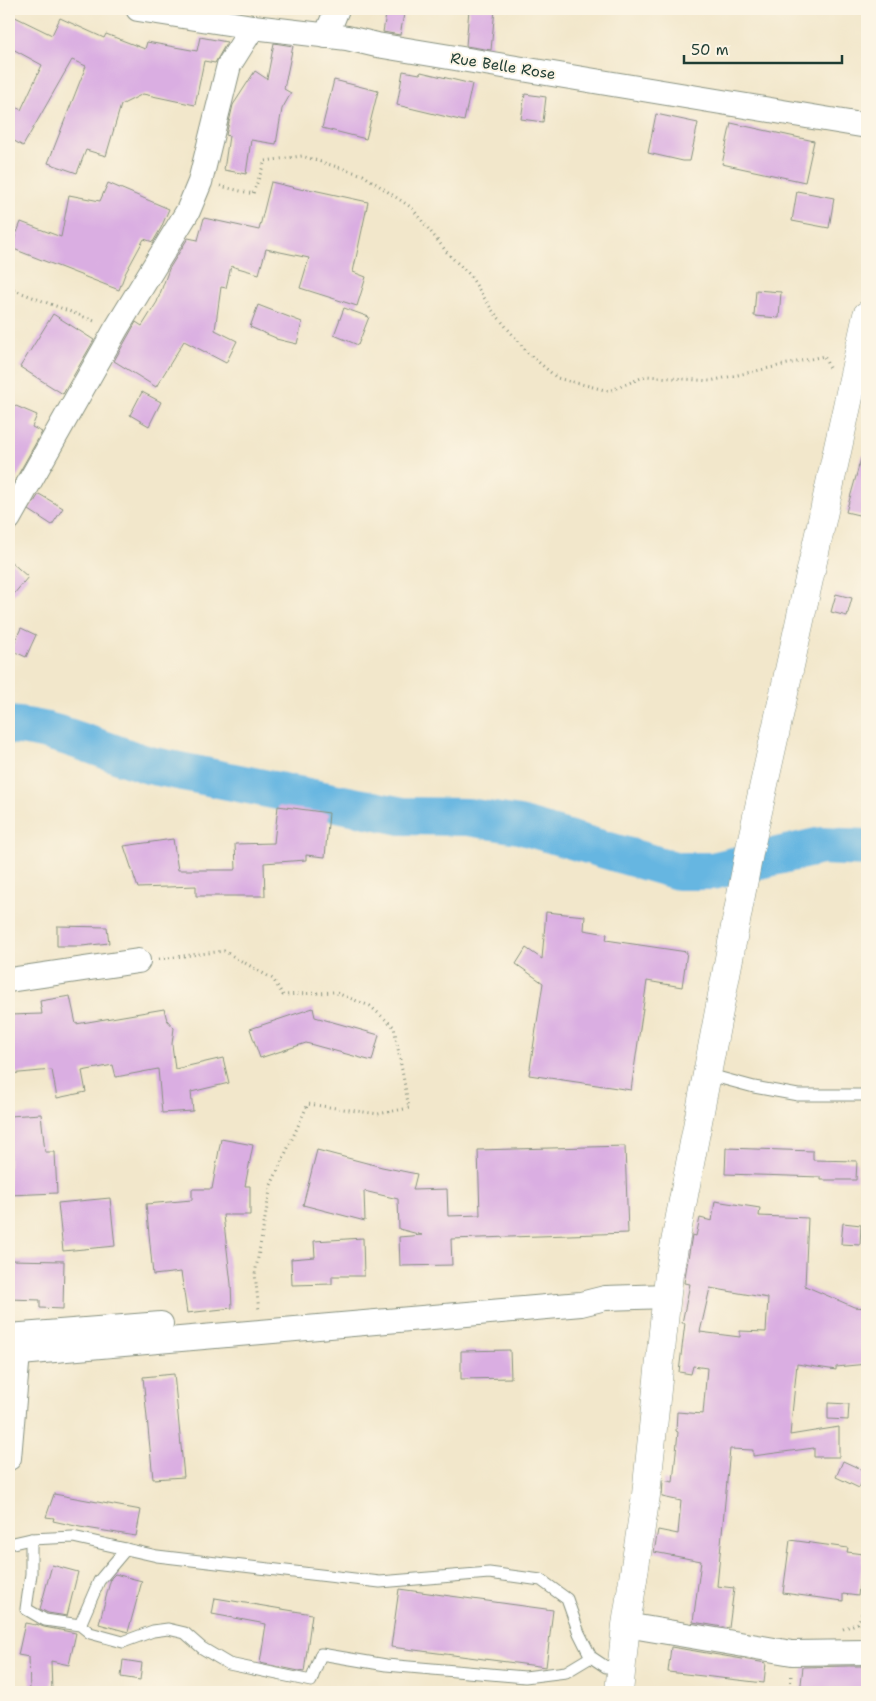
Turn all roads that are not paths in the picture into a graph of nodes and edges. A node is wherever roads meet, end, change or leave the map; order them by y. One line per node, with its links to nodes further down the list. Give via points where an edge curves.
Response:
1 (138, 9): 3 (street, Rue Belle Rose)
2 (337, 9): 4 (street)
3 (253, 27): 4 (street, Rue Belle Rose); 7 (street, via 229,65 200,182 188,211 116,329)
4 (326, 36): 5 (street, Rue Belle Rose)
5 (867, 126)
6 (867, 315): 10 (street, via 856,385 750,848)
7 (9, 518)
8 (138, 961): 9 (street)
9 (9, 980)
10 (706, 1074): 11 (lane, via 798,1095); 12 (street)
11 (867, 1095)
12 (667, 1296): 13 (street, via 606,1298 581,1304); 20 (street, via 646,1495)
13 (449, 1308): 14 (street); 14 (street, via 259,1316)
14 (12, 1348): 15 (street)
15 (9, 1458)
16 (31, 1539): 17 (lane); 18 (lane, via 73,1537); 19 (lane, via 26,1609 45,1620)
17 (9, 1544)
18 (126, 1549): 19 (lane, via 100,1581); 22 (lane, via 157,1556 380,1582 489,1573 541,1580 567,1599)
19 (80, 1625): 22 (lane, via 90,1633 123,1642 153,1631 168,1629 185,1633 229,1664 311,1681 321,1654 386,1665 524,1677 566,1672)
20 (626, 1625): 21 (street, via 792,1653); 23 (street)
21 (867, 1652)
22 (591, 1657): 23 (lane, via 606,1667)
23 (622, 1664): 24 (street)
24 (619, 1692)

